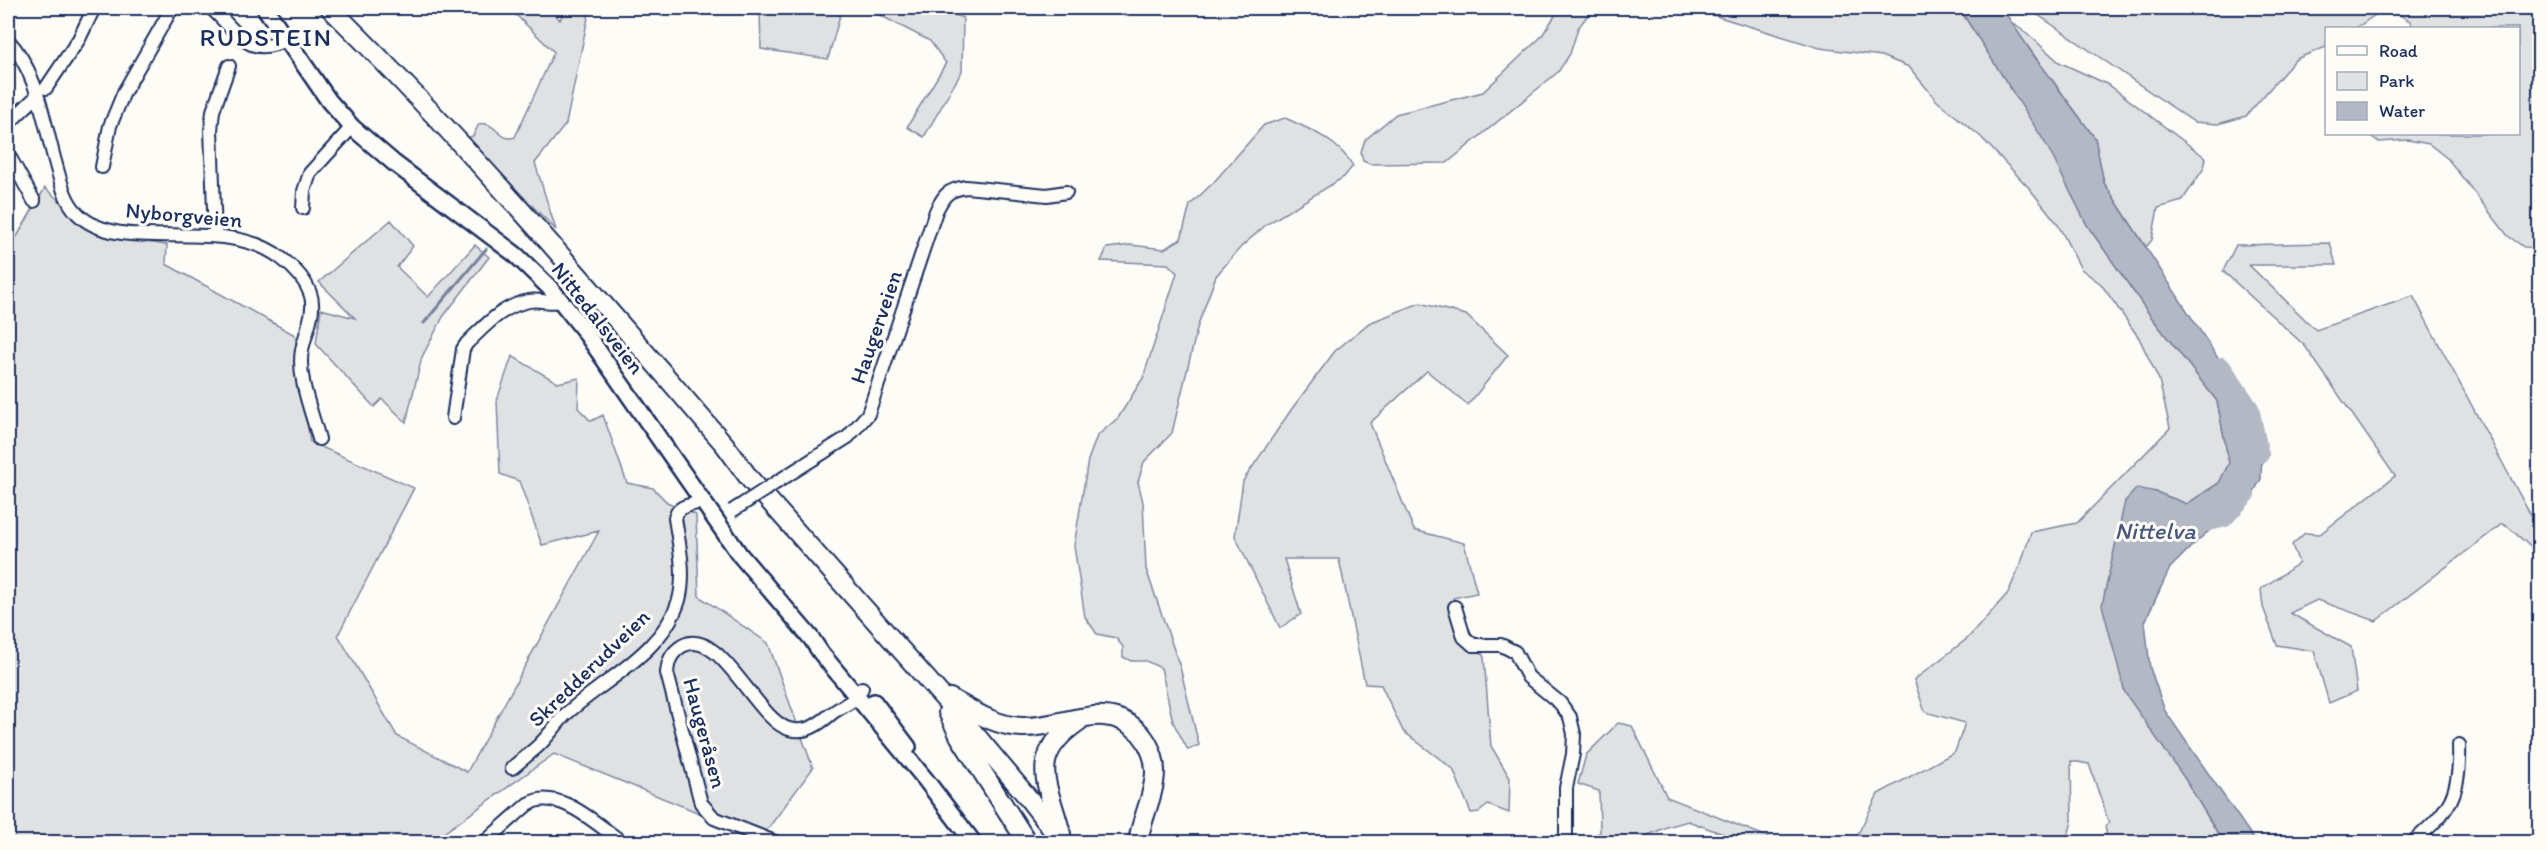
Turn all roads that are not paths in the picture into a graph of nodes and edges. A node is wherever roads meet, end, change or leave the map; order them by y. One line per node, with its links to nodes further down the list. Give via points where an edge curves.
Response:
1 (94, 8): 10 (street, via 79,39)
2 (172, 8): 14 (street, via 124,92 110,126)
3 (211, 8): 7 (street, via 249,44 268,47)
4 (265, 8): 7 (main road, Nittedalsveien)
5 (318, 8): 22 (highway, via 465,159 719,451)
6 (330, 8): 22 (highway, via 518,207 725,445)
7 (287, 39): 12 (main road, Nittedalsveien, via 329,101)
8 (8, 40): 10 (street, Nyborgveien)
9 (230, 66): 18 (street, via 213,111 211,130)
10 (41, 92): 11 (street); 18 (street, Nyborgveien, via 64,194 78,215 103,228 131,234)
11 (8, 124)
12 (352, 127): 17 (street, via 310,172); 19 (main road, Nittedalsveien, via 516,255)
13 (8, 154): 16 (street)
14 (102, 167)
15 (1066, 192): 24 (street, Haugerveien, bridge, via 1047,195 966,187 945,194 868,414 848,437)
16 (34, 201)
17 (303, 208)
18 (215, 236): 21 (street, Nyborgveien, via 265,247 288,263 305,282 312,296 312,308 302,353 304,381)
19 (561, 301): 20 (street, via 527,301 506,308 467,343); 23 (main road, Nittedalsveien)
20 (453, 418)
21 (318, 439)
22 (749, 478): 27 (highway)
23 (703, 501): 24 (main road, Nittedalsveien); 30 (street, Skredderudveien, via 676,512 682,582 678,603 665,626 629,665 565,715)
24 (717, 522): 26 (main road, Nittedalsveien, via 746,562)
25 (1455, 607): 38 (street, via 1464,638 1473,645 1502,645 1515,652 1528,677 1560,702 1570,717 1574,734 1566,788)
26 (857, 692): 33 (street, Haugeråsen, via 812,727 790,729 769,715 710,648 687,644 669,660 667,673 701,802 714,818); 34 (main road, Nittedalsveien)
27 (938, 692): 28 (highway, via 988,719 1013,726 1039,726); 35 (highway, via 960,737); 36 (highway)
28 (1085, 717): 36 (highway, via 1060,735 1046,764 1047,793); 37 (highway, via 1106,716 1123,721 1139,733 1150,749 1155,775)
29 (2459, 745): 39 (street, via 2460,768 2453,800 2439,820)
30 (512, 768)
31 (485, 843): 32 (street, via 528,804 548,798 574,810)
32 (622, 843)
33 (775, 843)
34 (973, 843)
35 (1027, 843)
36 (1063, 843)
37 (1138, 843)
38 (1566, 843)
39 (2413, 843)

